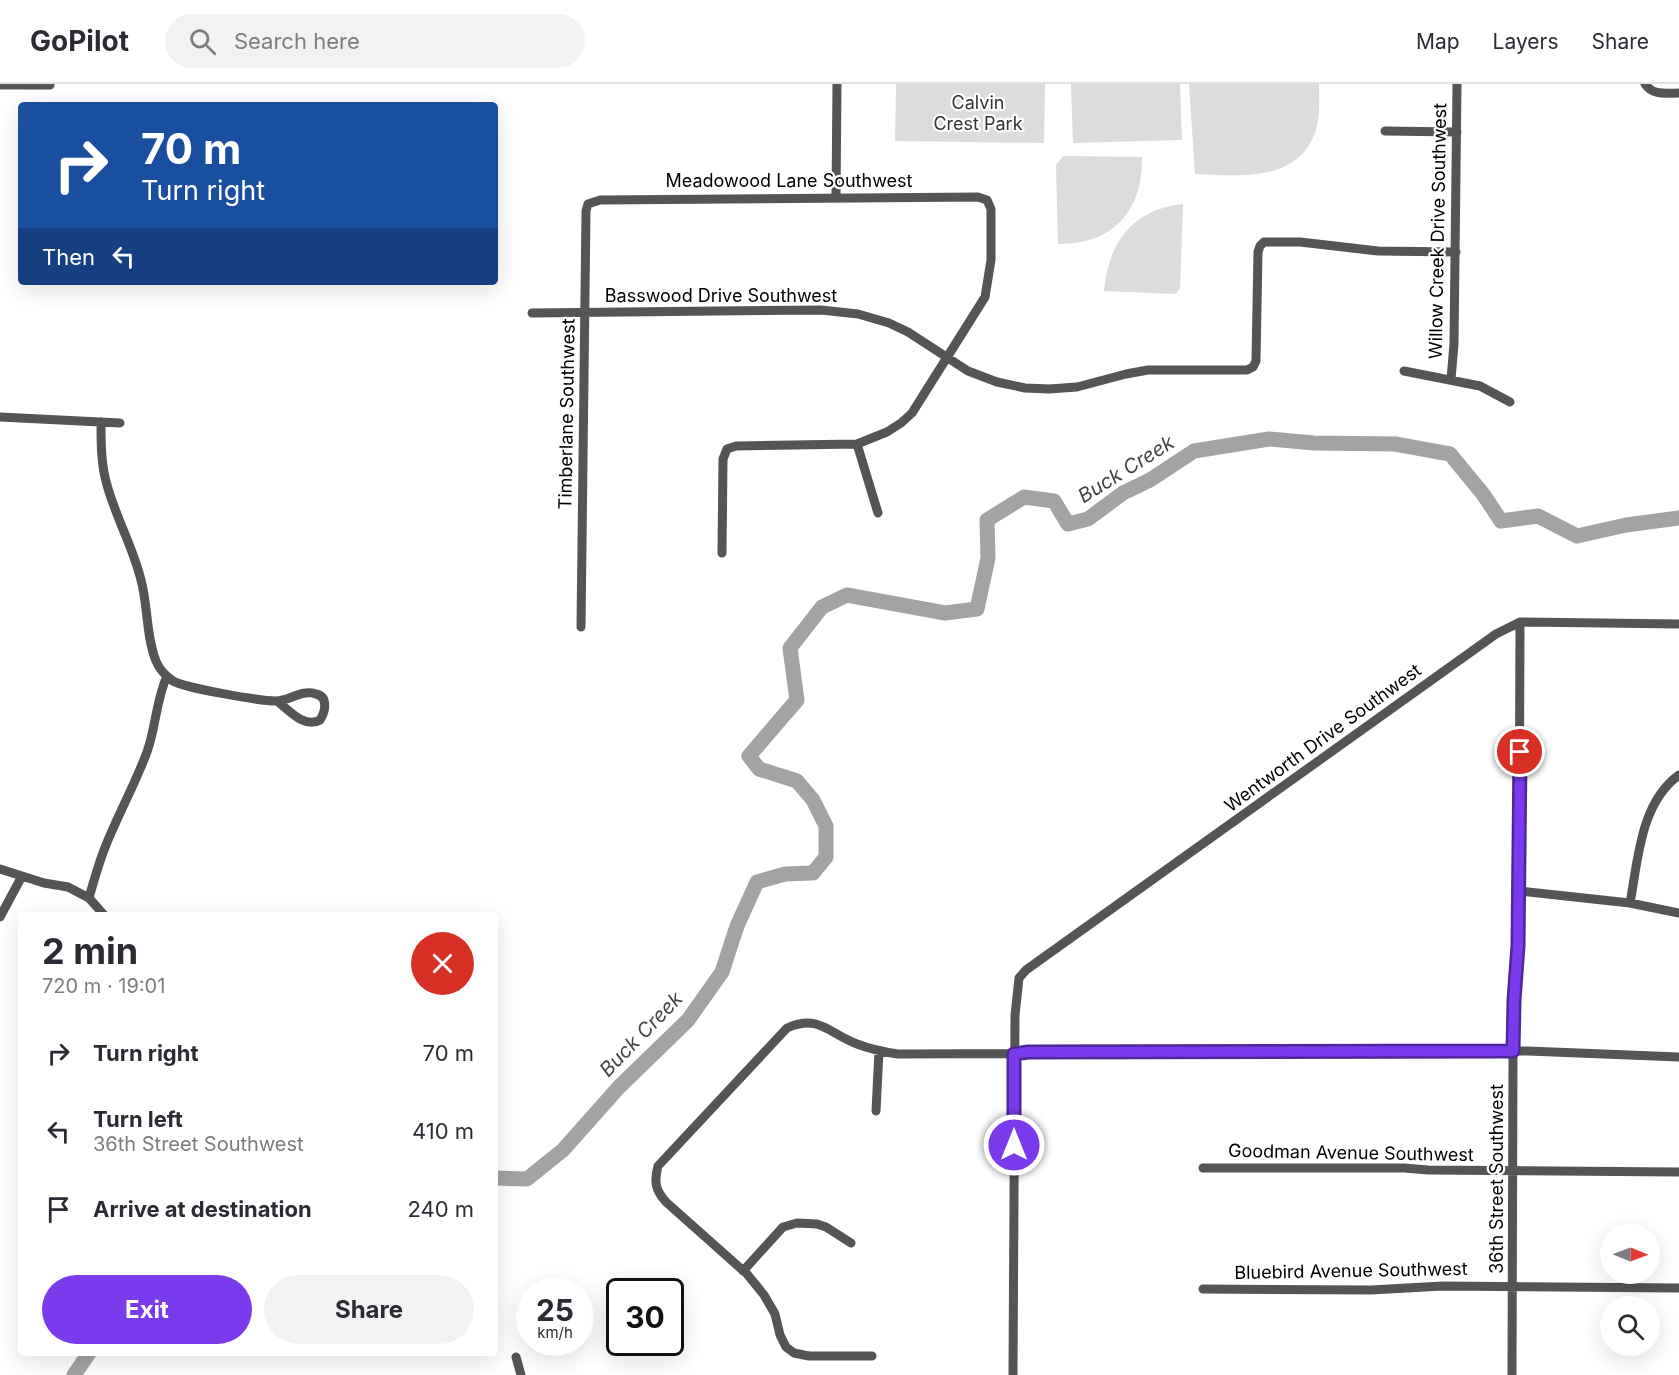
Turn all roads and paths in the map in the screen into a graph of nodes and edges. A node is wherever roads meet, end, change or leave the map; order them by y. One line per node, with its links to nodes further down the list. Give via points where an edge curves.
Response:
1 (837, 84): 9 (street)
2 (1457, 84): 8 (street, Willow Creek Drive Southwest)
3 (0, 85): 4 (street)
4 (50, 85)
5 (1646, 85): 6 (street, via 1656,93)
6 (1679, 93)
7 (1385, 131): 8 (street)
8 (1457, 132): 11 (street, Willow Creek Drive Southwest)
9 (836, 197): 10 (street, Meadowood Lane Southwest); 14 (street, Meadowood Lane Southwest, via 987,200 991,219 987,288 979,309)
10 (591, 202): 12 (street, Timberlane Southwest, via 586,211)
11 (1456, 252): 14 (street, Basswood Drive Southwest, via 1368,251 1300,242 1264,242 1258,252 1256,361 1247,370 1148,370 1077,387 1042,389 988,380); 16 (street, Willow Creek Drive Southwest)
12 (584, 312): 13 (street, Basswood Drive Southwest); 14 (street, Basswood Drive Southwest, via 839,311 889,323); 26 (street, Timberlane Southwest)
13 (532, 313)
14 (947, 359): 21 (street, via 917,406 901,423)
15 (1404, 371): 16 (street)
16 (1451, 379): 17 (street, via 1480,386)
17 (1510, 402)
18 (0, 417): 19 (street)
19 (100, 422): 20 (street); 27 (street, via 107,485 141,577 154,658)
20 (120, 423)
21 (857, 444): 22 (street); 23 (street, via 727,449 723,459)
22 (878, 513)
23 (722, 553)
24 (1520, 622): 25 (street, Wentworth Drive Southwest); 32 (street, 36th Street Southwest); 40 (street, Wentworth Drive Southwest, via 1483,643 1026,970 1019,978 1016,994)
25 (1679, 624)
26 (581, 627)
27 (167, 676): 28 (street, via 180,685); 33 (street, via 148,750 104,848)
28 (277, 701): 28 (street, via 310,723 320,720 324,713 325,703 317,694 305,693)
29 (1679, 775): 34 (street, via 1650,813)
30 (0, 869): 31 (street)
31 (22, 876): 33 (street); 37 (street)
32 (1519, 891): 34 (street); 39 (street, 36th Street Southwest)
33 (89, 898): 35 (street)
34 (1630, 903): 36 (street)
35 (101, 912)
36 (1679, 913)
37 (0, 917)
38 (879, 1051): 40 (street); 42 (street); 47 (street, via 814,1023 802,1022 787,1028 658,1166 658,1193)
39 (1513, 1051): 40 (street); 41 (street); 44 (street, 36th Street Southwest)
40 (1014, 1054): 54 (street)
41 (1679, 1057)
42 (876, 1111)
43 (1203, 1168): 44 (street, Goodman Avenue Southwest)
44 (1512, 1171): 45 (street, Goodman Avenue Southwest); 48 (street, 36th Street Southwest)
45 (1679, 1172)
46 (851, 1243): 47 (street, via 826,1227 797,1223 783,1227)
47 (743, 1271): 51 (street, via 764,1294 786,1347 794,1353)
48 (1513, 1288): 49 (street, Bluebird Avenue Southwest); 50 (street, Bluebird Avenue Southwest); 55 (street, 36th Street Southwest)
49 (1679, 1288)
50 (1203, 1289)
51 (872, 1356)
52 (516, 1357): 53 (street)
53 (521, 1375)
54 (1013, 1375)
55 (1512, 1375)

